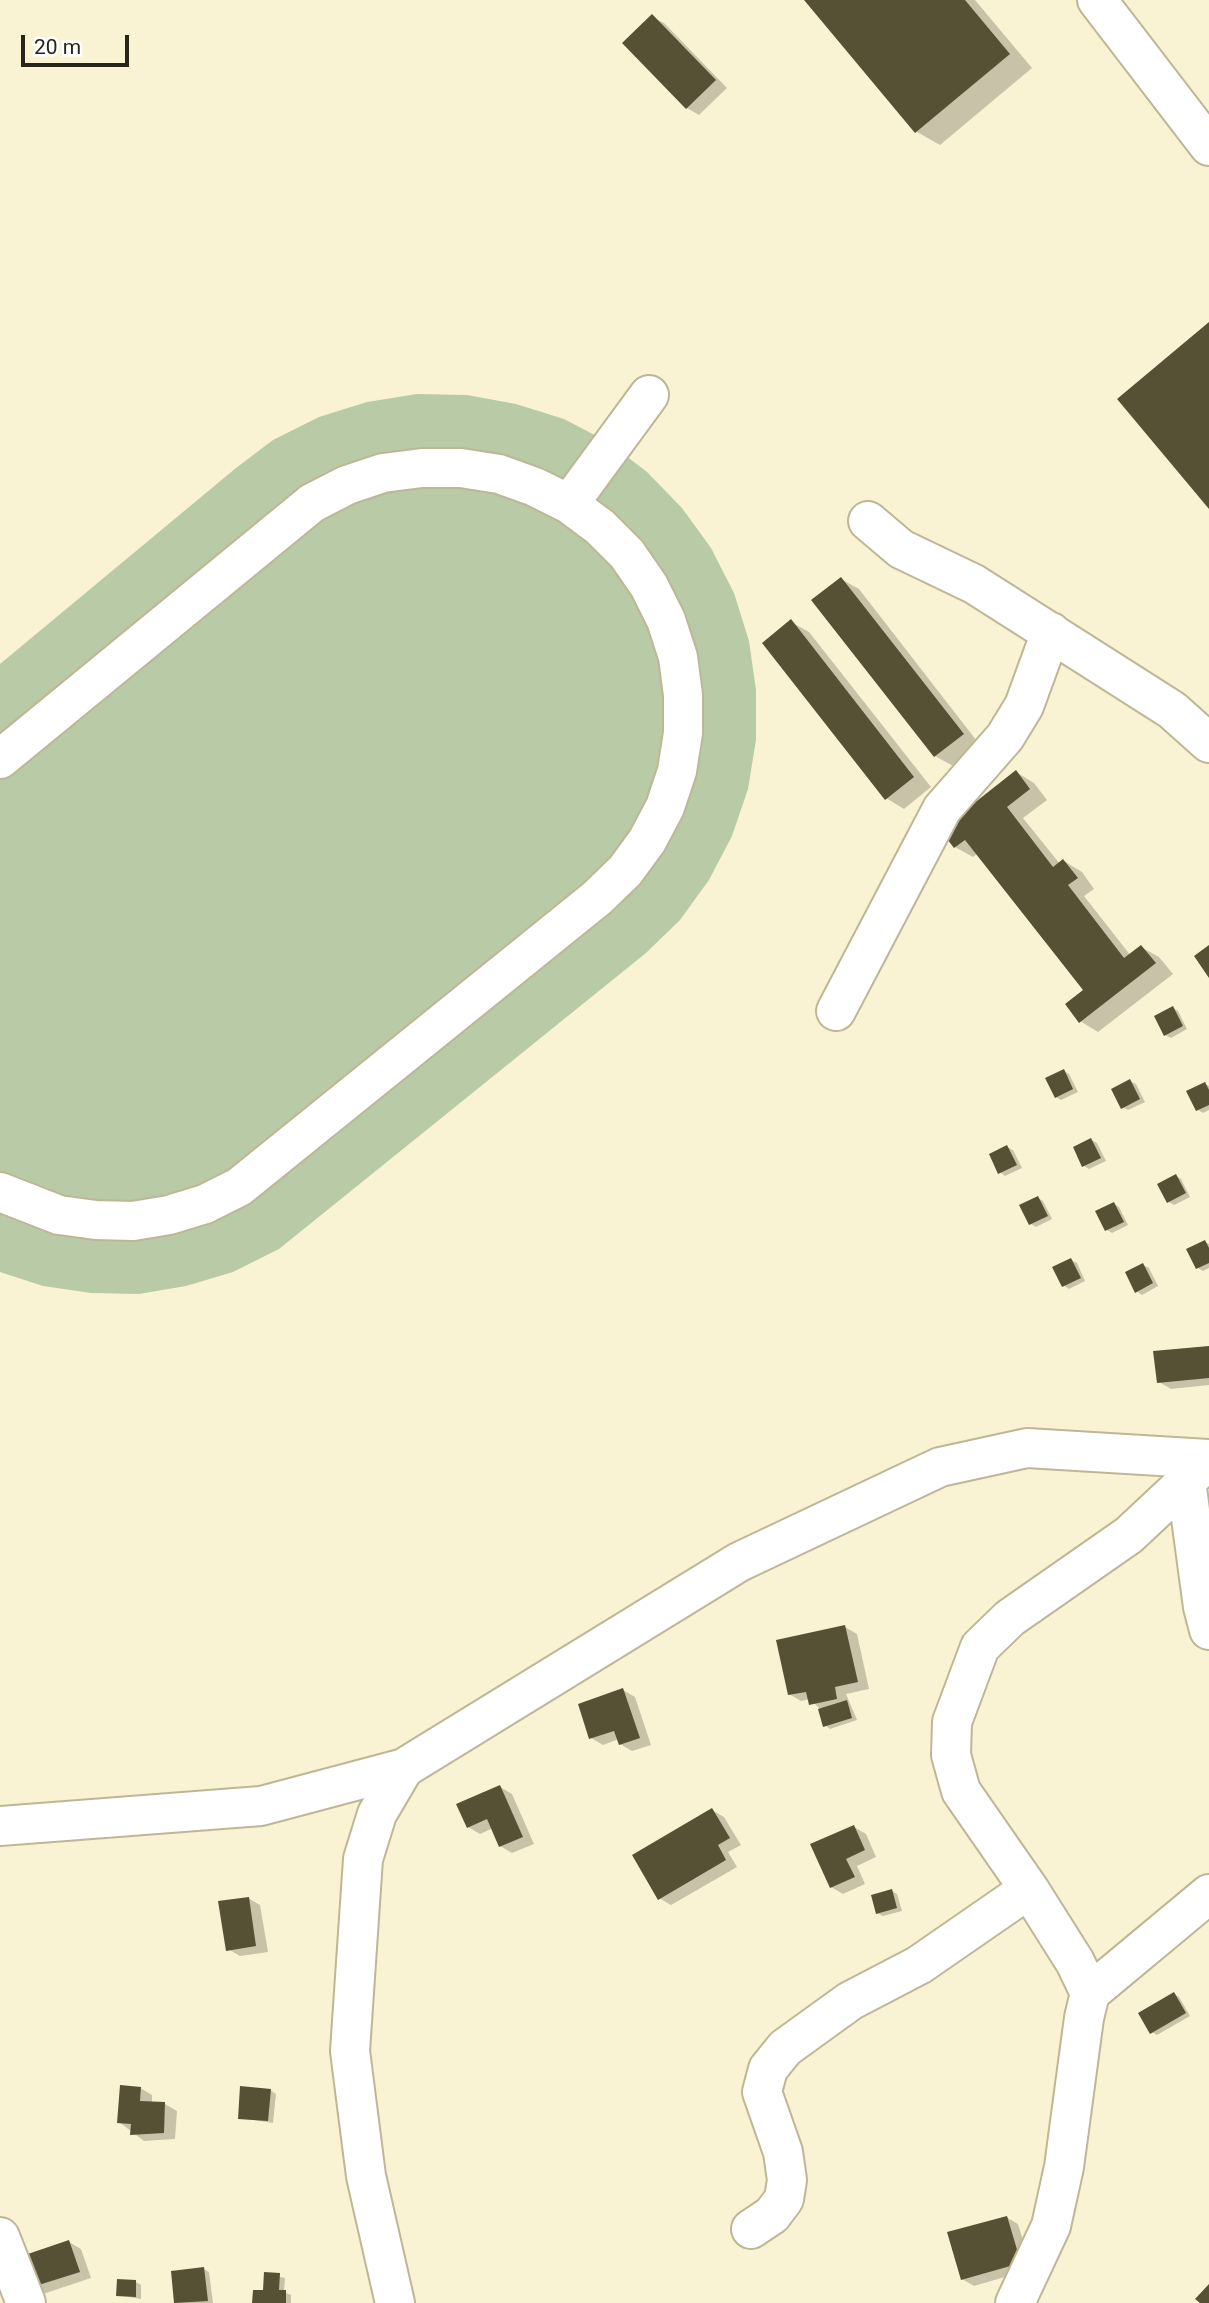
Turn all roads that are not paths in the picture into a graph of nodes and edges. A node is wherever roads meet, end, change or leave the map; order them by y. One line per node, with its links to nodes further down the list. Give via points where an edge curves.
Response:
1 (1097, 0): 2 (street)
2 (1202, 122)
3 (649, 395): 4 (street)
4 (569, 504): 8 (street, via 511,478 461,468 383,473 347,485 281,526); 10 (street, via 600,527 642,575 666,620 678,657 683,733 677,771 665,807 625,871 239,1187 205,1204 133,1221 59,1214)
5 (868, 521): 6 (street, via 901,549 974,584)
6 (1051, 632): 7 (street, via 1172,710); 9 (street, via 1024,706 1005,737 942,808)
7 (1209, 743)
8 (0, 759)
9 (836, 1011)
10 (0, 1192)
11 (1201, 1467): 12 (street, via 1200,1594); 13 (street, via 1027,1448 940,1467 739,1562); 15 (street, via 1129,1535 1010,1618 980,1647 952,1722 951,1755 961,1790)
12 (1209, 1630)
13 (404, 1768): 14 (street, via 261,1806); 21 (street, via 377,1815 363,1859 350,2051 366,2176)
14 (0, 1826)
15 (1029, 1889): 17 (street); 18 (street, via 919,1965 850,2001 785,2048 768,2069 762,2092 783,2152 784,2199 772,2215)
16 (1209, 1894): 17 (street)
17 (1090, 1993): 22 (street, via 1051,2226)
18 (751, 2229)
19 (0, 2236): 20 (street)
20 (26, 2303)
21 (395, 2303)
22 (1015, 2303)

